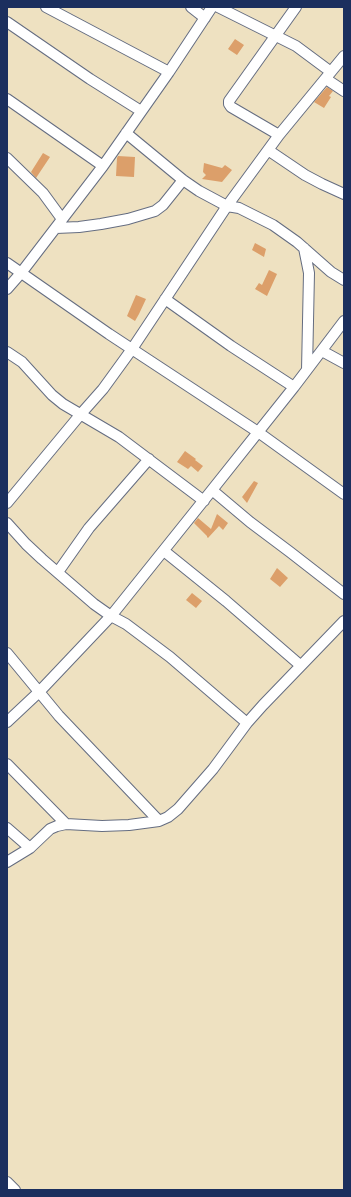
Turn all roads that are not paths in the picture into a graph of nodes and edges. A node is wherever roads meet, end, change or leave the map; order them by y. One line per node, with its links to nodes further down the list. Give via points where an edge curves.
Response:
1 (46, 7): 10 (street)
2 (191, 7): 6 (street)
3 (212, 7): 6 (street)
4 (218, 7): 8 (street)
5 (296, 7): 8 (street)
6 (205, 18): 10 (street)
7 (7, 22): 14 (street)
8 (276, 35): 11 (street, via 296,46); 16 (street, via 229,104)
9 (344, 56): 11 (street)
10 (170, 72): 14 (street)
11 (328, 75): 12 (street); 16 (street)
12 (344, 91)
13 (7, 100): 19 (street)
14 (141, 111): 15 (street)
15 (126, 133): 19 (street); 20 (street)
16 (279, 135): 17 (street)
17 (268, 150): 21 (street, via 305,175); 22 (street)
18 (7, 158): 23 (street, via 39,189)
19 (103, 166): 23 (street)
20 (183, 180): 22 (street); 24 (street, via 155,211 100,224)
21 (344, 194)
22 (227, 206): 25 (street, via 239,208 268,222); 30 (street)
23 (62, 219): 24 (street)
24 (56, 228): 27 (street)
25 (304, 248): 28 (street); 36 (street, via 309,273)
26 (7, 263): 27 (street)
27 (21, 273): 29 (street); 32 (street)
28 (344, 280)
29 (7, 289)
30 (165, 299): 32 (street); 37 (street)
31 (344, 321): 33 (street)
32 (132, 349): 38 (street); 39 (street)
33 (322, 351): 35 (street); 36 (street)
34 (7, 352): 38 (street, via 22,362 52,395)
35 (344, 363)
36 (307, 370): 37 (street)
37 (294, 387): 39 (street)
38 (80, 415): 40 (street); 44 (street)
39 (258, 432): 41 (street); 42 (street)
40 (149, 459): 43 (street); 47 (street, via 89,528)
41 (212, 490): 43 (street); 48 (street)
42 (344, 494)
43 (204, 501): 46 (street)
44 (7, 502)
45 (7, 523): 47 (street)
46 (164, 551): 49 (street); 52 (street)
47 (58, 572): 49 (street)
48 (344, 594)
49 (111, 616): 53 (street); 55 (street, via 170,657)
50 (344, 620): 52 (street)
51 (7, 653): 53 (street)
52 (300, 665): 55 (street)
53 (38, 692): 54 (street); 57 (street)
54 (7, 722)
55 (247, 723): 57 (street, via 178,809)
56 (7, 764): 58 (street)
57 (159, 821): 58 (street, via 102,826)
58 (66, 824): 60 (street, via 50,829)
59 (7, 828): 60 (street)
60 (30, 848): 61 (street)
61 (7, 862)
62 (7, 1182): 63 (street)
63 (15, 1190)

